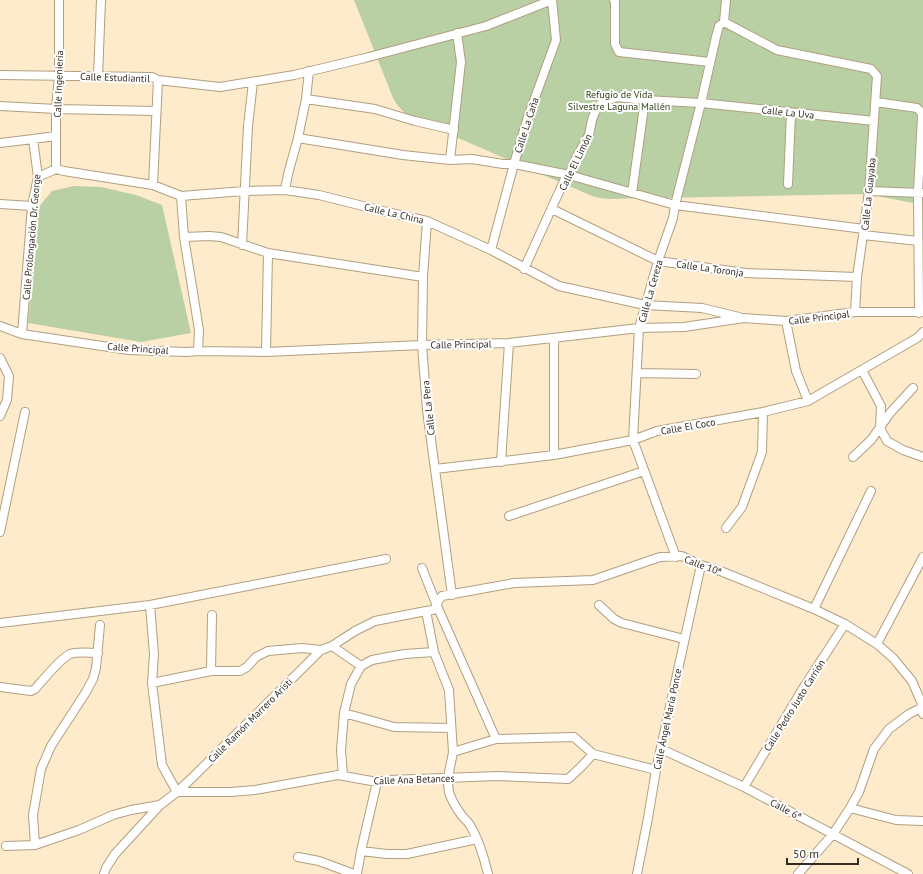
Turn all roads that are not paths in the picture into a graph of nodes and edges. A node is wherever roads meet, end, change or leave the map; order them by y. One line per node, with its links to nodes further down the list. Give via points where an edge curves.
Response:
1 (59, 0): 11 (street, Calle Ingeniería)
2 (100, 0): 12 (street)
3 (552, 0): 7 (street, Calle Estudiantil, via 486,26); 30 (street, Calle La Caña, via 556,40)
4 (614, 0): 8 (street, via 615,44 619,52)
5 (726, 0): 6 (street, Calle La Cereza)
6 (722, 24): 8 (street, Calle La Cereza); 17 (street, Calle La Guayaba, via 776,50 870,70 877,76)
7 (457, 33): 9 (street, Calle Estudiantil); 24 (street, via 462,62)
8 (710, 62): 18 (street, Calle La Cereza)
9 (309, 71): 14 (street, Calle Estudiantil); 15 (street)
10 (0, 75): 11 (street, Calle Estudiantil)
11 (59, 76): 12 (street, Calle Estudiantil); 20 (street, Calle Ingeniería)
12 (98, 76): 13 (street, Calle Estudiantil, via 152,77)
13 (158, 80): 14 (street, Calle Estudiantil, via 220,87); 21 (street)
14 (253, 82): 37 (street)
15 (306, 99): 24 (street, via 375,109); 26 (street)
16 (645, 100): 18 (street, Calle El Limón); 33 (street, Calle El Limón, via 617,97 601,103 592,120 589,135); 39 (street)
17 (876, 102): 23 (street, Calle La Guayaba); 40 (street, via 917,108 921,112)
18 (701, 103): 22 (street, Calle La Uva); 43 (street, Calle La Cereza)
19 (0, 106): 20 (street)
20 (56, 109): 21 (street); 25 (street, Calle Ingeniería)
21 (156, 111): 35 (street)
22 (791, 113): 23 (street, Calle La Uva); 34 (street)
23 (874, 121): 38 (street, Calle La Guayaba)
24 (454, 130): 29 (street)
25 (56, 136): 27 (street); 31 (street, Calle Ingeniería)
26 (298, 138): 29 (street); 36 (street)
27 (33, 140): 28 (street); 32 (street, Calle Prolongación Dr. George)
28 (0, 143)
29 (450, 160): 30 (street, via 472,159)
30 (514, 164): 33 (street); 51 (street, Calle La Caña)
31 (56, 169): 32 (street); 35 (street, Calle La China)
32 (38, 176): 44 (street, Calle Prolongación Dr. George)
33 (568, 176): 39 (street); 45 (street, Calle El Limón)
34 (788, 184)
35 (153, 185): 41 (street, Calle La China)
36 (286, 190): 37 (street, Calle La China); 46 (street, Calle La China, via 318,194)
37 (244, 191): 41 (street, Calle La China); 50 (street)
38 (869, 191): 40 (street); 47 (street, Calle La Guayaba)
39 (632, 193): 43 (street)
40 (921, 193): 49 (street)
41 (181, 196): 48 (street)
42 (0, 204): 44 (street)
43 (675, 205): 47 (street); 53 (street, Calle La Cereza)
44 (32, 206): 65 (street, Calle Prolongación Dr. George)
45 (552, 210): 53 (street, Calle La Toronja); 54 (street, Calle El Limón)
46 (427, 221): 51 (street, Calle La China); 55 (street, Calle La Pera)
47 (864, 232): 49 (street); 56 (street, Calle La Guayaba)
48 (184, 237): 50 (street, via 221,237); 69 (street, via 199,330)
49 (918, 240): 59 (street)
50 (242, 245): 52 (street)
51 (491, 250): 54 (street, Calle La China)
52 (268, 253): 55 (street); 70 (street)
53 (658, 260): 56 (street, Calle La Toronja, via 746,273); 57 (street, Calle La Cereza)
54 (524, 269): 57 (street, Calle La China, via 558,286)
55 (423, 277): 68 (street, Calle La Pera)
56 (857, 277): 58 (street, Calle La Guayaba)
57 (645, 305): 60 (street, Calle La China, via 702,308); 63 (street, Calle La Cereza)
58 (855, 312): 59 (street, Calle Principal); 61 (street, Calle Principal)
59 (921, 312)
60 (744, 318): 61 (street, Calle Principal); 63 (street, Calle Principal, via 684,327)
61 (786, 321): 76 (street, via 796,371)
62 (0, 326): 65 (street, Calle Principal)
63 (639, 328): 66 (street, Calle Principal); 73 (street, Calle La Cereza)
64 (923, 332): 72 (street, Calle El Coco)
65 (22, 334): 69 (street, Calle Principal, via 129,350)
66 (554, 338): 67 (street, Calle Principal); 82 (street)
67 (510, 343): 68 (street, Calle Principal); 85 (street)
68 (422, 345): 70 (street, Calle Principal); 86 (street, Calle La Pera)
69 (198, 351): 70 (street, Calle Principal)
70 (266, 352)
71 (0, 358): 79 (street, via 9,376 7,400)
72 (862, 370): 76 (street, Calle El Coco); 80 (street, via 881,406)
73 (637, 373): 74 (street); 81 (street, Calle La Cereza)
74 (696, 374)
75 (913, 388): 80 (street)
76 (808, 401): 78 (street, Calle El Coco)
77 (24, 412): 91 (street)
78 (763, 412): 81 (street, Calle El Coco, via 657,431); 90 (street, via 762,452 742,507)
79 (0, 416)
80 (880, 428): 83 (street, via 872,440); 84 (street, via 887,441)
81 (633, 440): 82 (street, Calle El Coco); 87 (street, Calle La Cereza)
82 (554, 456): 85 (street, Calle El Coco)
83 (853, 457)
84 (923, 457)
85 (502, 462): 86 (street, Calle El Coco)
86 (435, 469): 97 (street, Calle La Pera)
87 (644, 471): 89 (street); 92 (street, Calle La Cereza)
88 (871, 492): 101 (street)
89 (509, 516)
90 (726, 528)
91 (0, 532)
92 (676, 557): 95 (street, Calle 10ª, via 682,556); 97 (street, Calle 10ª, via 660,557 593,580 514,583)
93 (923, 557): 108 (street)
94 (386, 559): 98 (street)
95 (701, 565): 101 (street, Calle 10ª); 107 (street, Calle Ángel María Ponce)
96 (422, 568): 100 (street)
97 (452, 595): 100 (street, Calle 10ª, via 442,596)
98 (150, 605): 104 (street); 115 (street, via 154,654)
99 (599, 605): 107 (street, via 622,623)
100 (437, 606): 102 (street, Calle Ramón Marrero Aristi); 120 (street)
101 (814, 609): 105 (street, Calle 10ª)
102 (426, 611): 109 (street, Calle Ramón Marrero Aristi, via 375,621); 111 (street)
103 (212, 615): 114 (street)
104 (0, 623)
105 (845, 624): 108 (street, Calle 10ª); 128 (street, Calle Pedro Justo Carrión)
106 (100, 625): 112 (street)
107 (684, 639): 121 (street, Calle Ángel María Ponce)
108 (877, 644): 117 (street, Calle 10ª, via 893,658 912,681)
109 (332, 646): 110 (street, Calle Ramón Marrero Aristi); 113 (street)
110 (321, 650): 114 (street, via 302,648 268,651 256,657 240,671); 129 (street, Calle Ramón Marrero Aristi)
111 (434, 652): 113 (street, via 372,660); 119 (street, via 449,690)
112 (98, 653): 116 (street, via 69,654 31,691); 136 (street, via 93,679 51,746 41,769 33,815)
113 (361, 666): 118 (street, via 351,684)
114 (211, 671): 115 (street)
115 (152, 682): 129 (street, via 162,765)
116 (0, 687)
117 (922, 707): 131 (street, via 889,729 874,749 859,792)
118 (344, 713): 119 (street, via 394,727); 125 (street, via 341,750)
119 (452, 728): 122 (street)
120 (496, 739): 122 (street); 123 (street, via 574,738)
121 (661, 749): 124 (street, Calle Ángel María Ponce); 128 (street, Calle 6ª)
122 (453, 752): 126 (street)
123 (594, 754): 124 (street); 126 (street, Calle Ana Betances, via 568,779 498,776)
124 (656, 770): 142 (street, Calle Ángel María Ponce)
125 (343, 775): 127 (street, Calle Ana Betances); 129 (street, Calle Ana Betances, via 237,792)
126 (448, 778): 127 (street, Calle Ana Betances); 134 (street, via 449,791 454,803)
127 (378, 782): 137 (street)
128 (744, 787): 133 (street, Calle 6ª)
129 (177, 792): 130 (street, Calle Ramón Marrero Aristi)
130 (160, 805): 136 (street, via 113,815); 139 (street, Calle Ramón Marrero Aristi, via 115,854)
131 (850, 808): 132 (street, via 896,820); 133 (street)
132 (923, 821)
133 (833, 834): 143 (street); 144 (street, Calle 6ª)
134 (477, 839): 137 (street, via 407,854); 141 (street)
135 (6, 846): 136 (street)
136 (35, 846)
137 (361, 851): 140 (street)
138 (298, 857): 140 (street, via 319,861)
139 (104, 874)
140 (355, 874)
141 (488, 874)
142 (637, 874)
143 (798, 874)
144 (908, 874)

